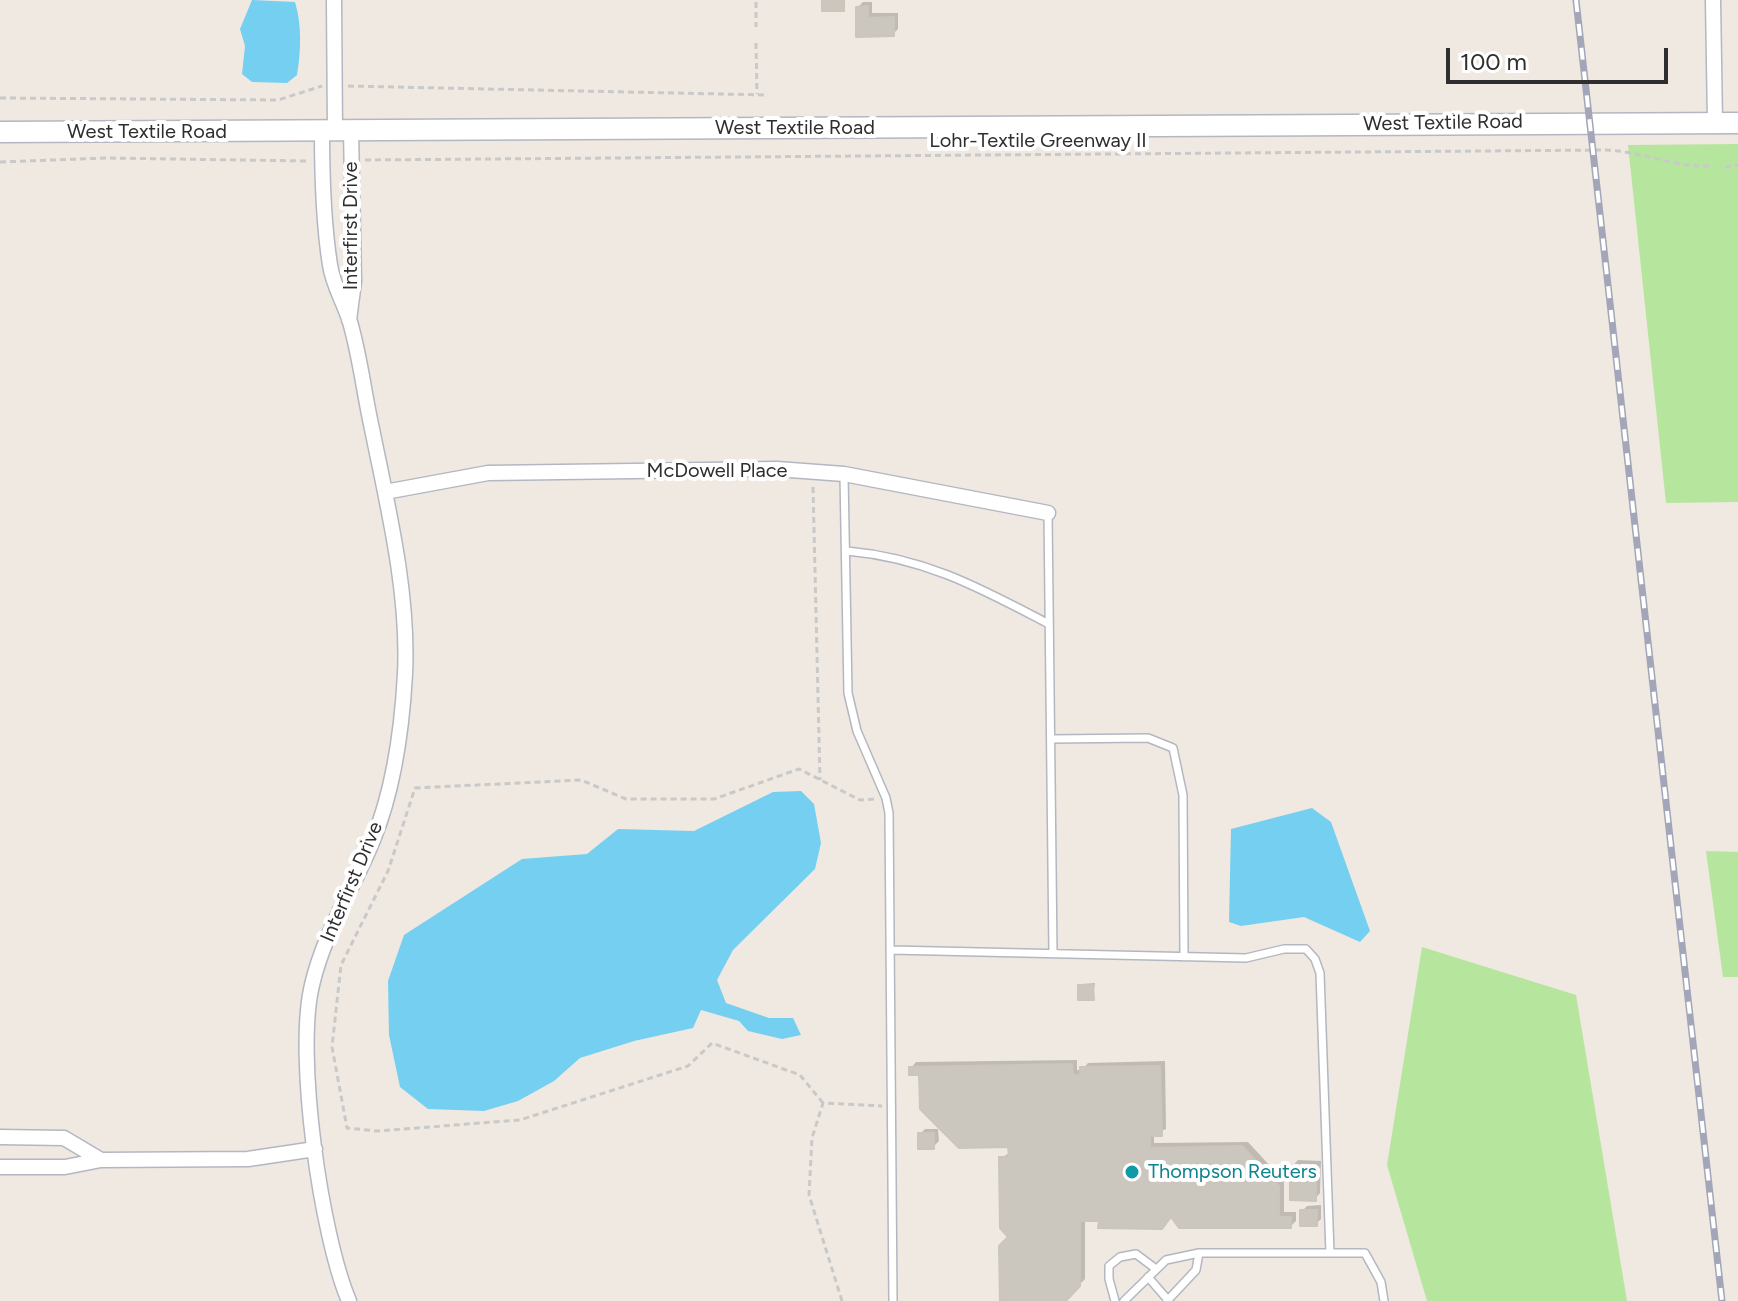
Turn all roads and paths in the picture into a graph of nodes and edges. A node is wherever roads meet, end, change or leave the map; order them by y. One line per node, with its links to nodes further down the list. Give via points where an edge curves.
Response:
1 (334, 0): 14 (street)
2 (1713, 0): 11 (street)
3 (756, 2): 4 (path)
4 (756, 27)
5 (756, 43): 8 (path)
6 (323, 86): 10 (path, via 278,100)
7 (348, 86): 8 (path)
8 (757, 94): 9 (path)
9 (768, 95)
10 (0, 98)
11 (1715, 123): 12 (main road, West Textile Road); 14 (main road, West Textile Road)
12 (1738, 123)
13 (0, 132): 14 (main road, West Textile Road)
14 (336, 132): 21 (street, Interfirst Drive, via 354,282); 21 (street, Interfirst Drive, via 322,193 330,265)
15 (365, 160): 19 (path, Lohr-Textile Greenway II, via 1611,150 1668,159 1681,167)
16 (308, 161): 17 (path)
17 (0, 162)
18 (1738, 165): 20 (path)
19 (1709, 166)
20 (1725, 167)
21 (349, 321): 24 (street, Interfirst Drive)
22 (813, 472): 23 (street, McDowell Place); 24 (street, McDowell Place, via 488,473); 29 (path)
23 (844, 474): 25 (street, McDowell Place); 26 (lane)
24 (385, 492): 37 (street, Interfirst Drive, via 401,588 405,672 396,759 374,839 331,927 311,987 306,1049)
25 (1048, 513): 27 (lane)
26 (847, 551): 27 (lane, via 881,554 950,573); 30 (lane, via 848,693 857,731)
27 (1049, 624): 28 (lane)
28 (1051, 739): 32 (lane); 33 (lane, via 1148,738 1173,748 1183,795)
29 (820, 781): 30 (path, via 860,800); 34 (path, via 799,769 714,799 626,799 581,780 415,788 388,871 341,965 332,1047 347,1128 377,1131 520,1120 688,1066 712,1043 800,1075)
30 (886, 798): 31 (lane)
31 (891, 950): 32 (lane); 35 (lane)
32 (1053, 954): 33 (lane)
33 (1184, 957): 41 (lane, via 1246,958 1306,949 1315,959 1320,973)
34 (823, 1103): 35 (path); 46 (path, via 812,1138 809,1195)
35 (892, 1107): 47 (lane)
36 (0, 1137): 38 (street, via 64,1138)
37 (315, 1149): 38 (street, via 248,1159); 45 (street, Interfirst Drive, via 337,1273)
38 (101, 1160): 39 (street, via 65,1167)
39 (0, 1167)
40 (1199, 1253): 41 (lane); 42 (lane, via 1166,1260); 44 (lane, via 1196,1270)
41 (1330, 1253): 50 (lane, via 1365,1253 1381,1282)
42 (1156, 1269): 43 (lane); 48 (lane, via 1136,1254 1120,1257 1109,1266)
43 (1148, 1277): 44 (lane); 49 (lane)
44 (1168, 1300)
45 (349, 1301)
46 (842, 1301)
47 (893, 1301)
48 (1115, 1301)
49 (1124, 1301)
50 (1384, 1301)

